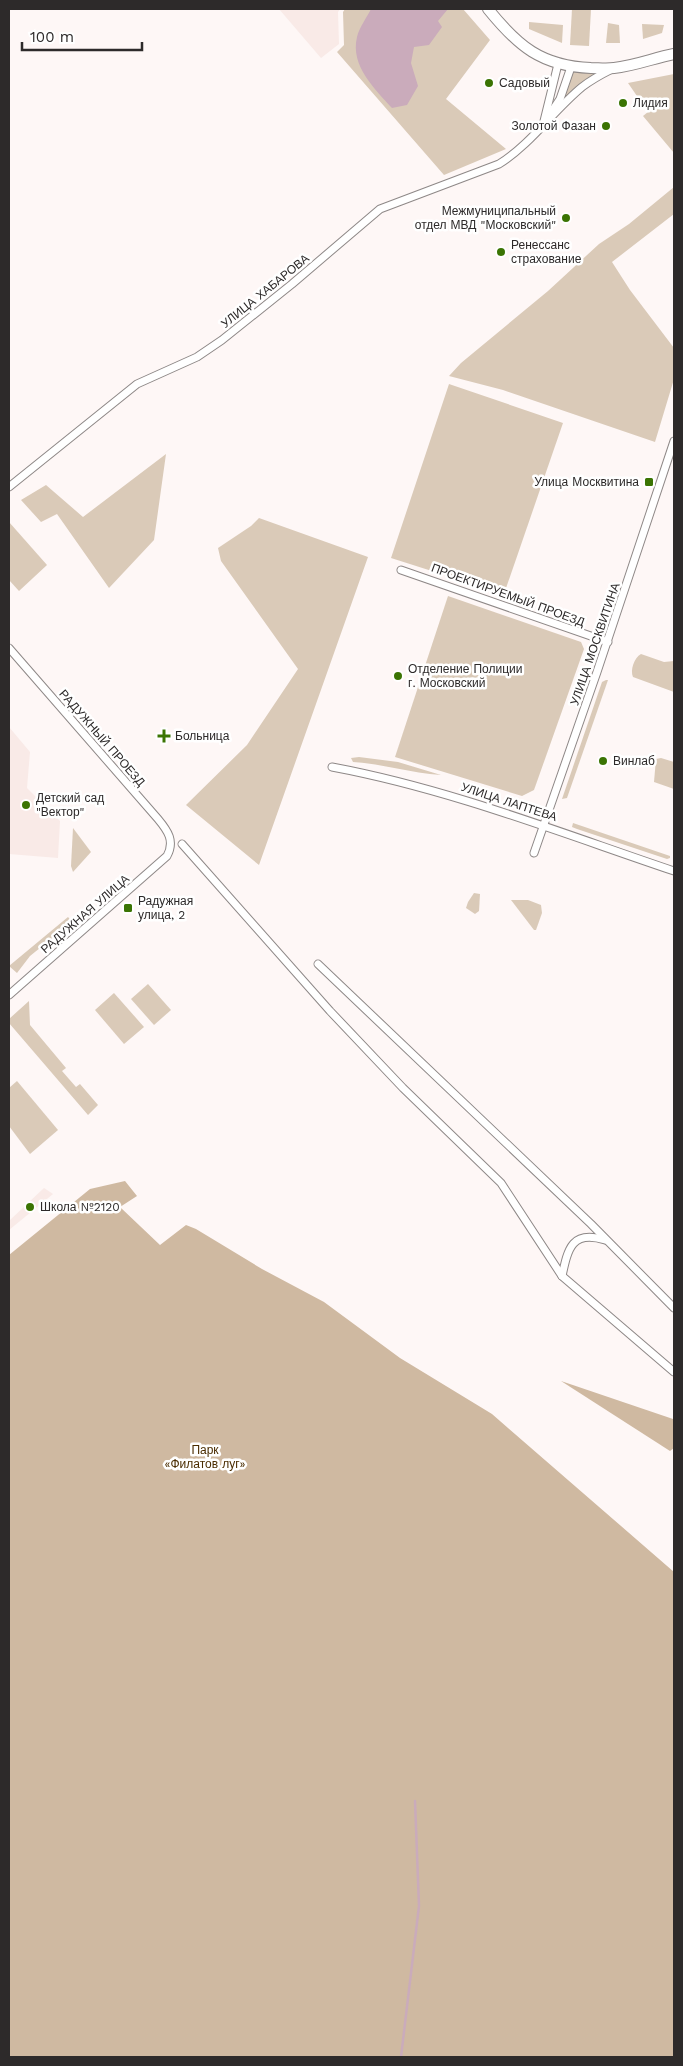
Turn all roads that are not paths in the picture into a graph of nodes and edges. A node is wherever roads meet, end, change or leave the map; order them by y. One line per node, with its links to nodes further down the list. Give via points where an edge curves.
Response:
1 (488, 9): 3 (main road, via 523,46)
2 (674, 54): 5 (main road)
3 (558, 64): 4 (main road); 6 (street)
4 (571, 67): 5 (main road); 6 (street, УЛИЦА ХАБАРОВА, via 560,99)
5 (613, 68): 6 (street, УЛИЦА ХАБАРОВА, via 582,87)
6 (542, 127): 8 (street, УЛИЦА ХАБАРОВА, via 499,164 380,209 222,340 197,357 136,384)
7 (674, 441): 10 (street, УЛИЦА МОСКВИТИНА)
8 (9, 487)
9 (400, 570): 10 (street, ПРОЕКТИРУЕМЫЙ ПРОЕЗД)
10 (608, 642): 13 (street, УЛИЦА МОСКВИТИНА)
11 (9, 648): 15 (street, РАДУЖНЫЙ ПРОЕЗД, via 166,828)
12 (332, 767): 13 (street, УЛИЦА ЛАПТЕВА, via 439,792)
13 (545, 825): 16 (street, УЛИЦА МОСКВИТИНА); 17 (street, УЛИЦА ЛАПТЕВА)
14 (182, 844): 21 (street, via 330,1011 501,1183)
15 (171, 846): 19 (street, РАДУЖНАЯ УЛИЦА, via 167,856)
16 (534, 853)
17 (674, 871)
18 (318, 964): 20 (street)
19 (9, 995)
20 (607, 1240): 21 (street, via 591,1236 580,1238 571,1245); 22 (street)
21 (562, 1276): 23 (street)
22 (674, 1308)
23 (674, 1372)

